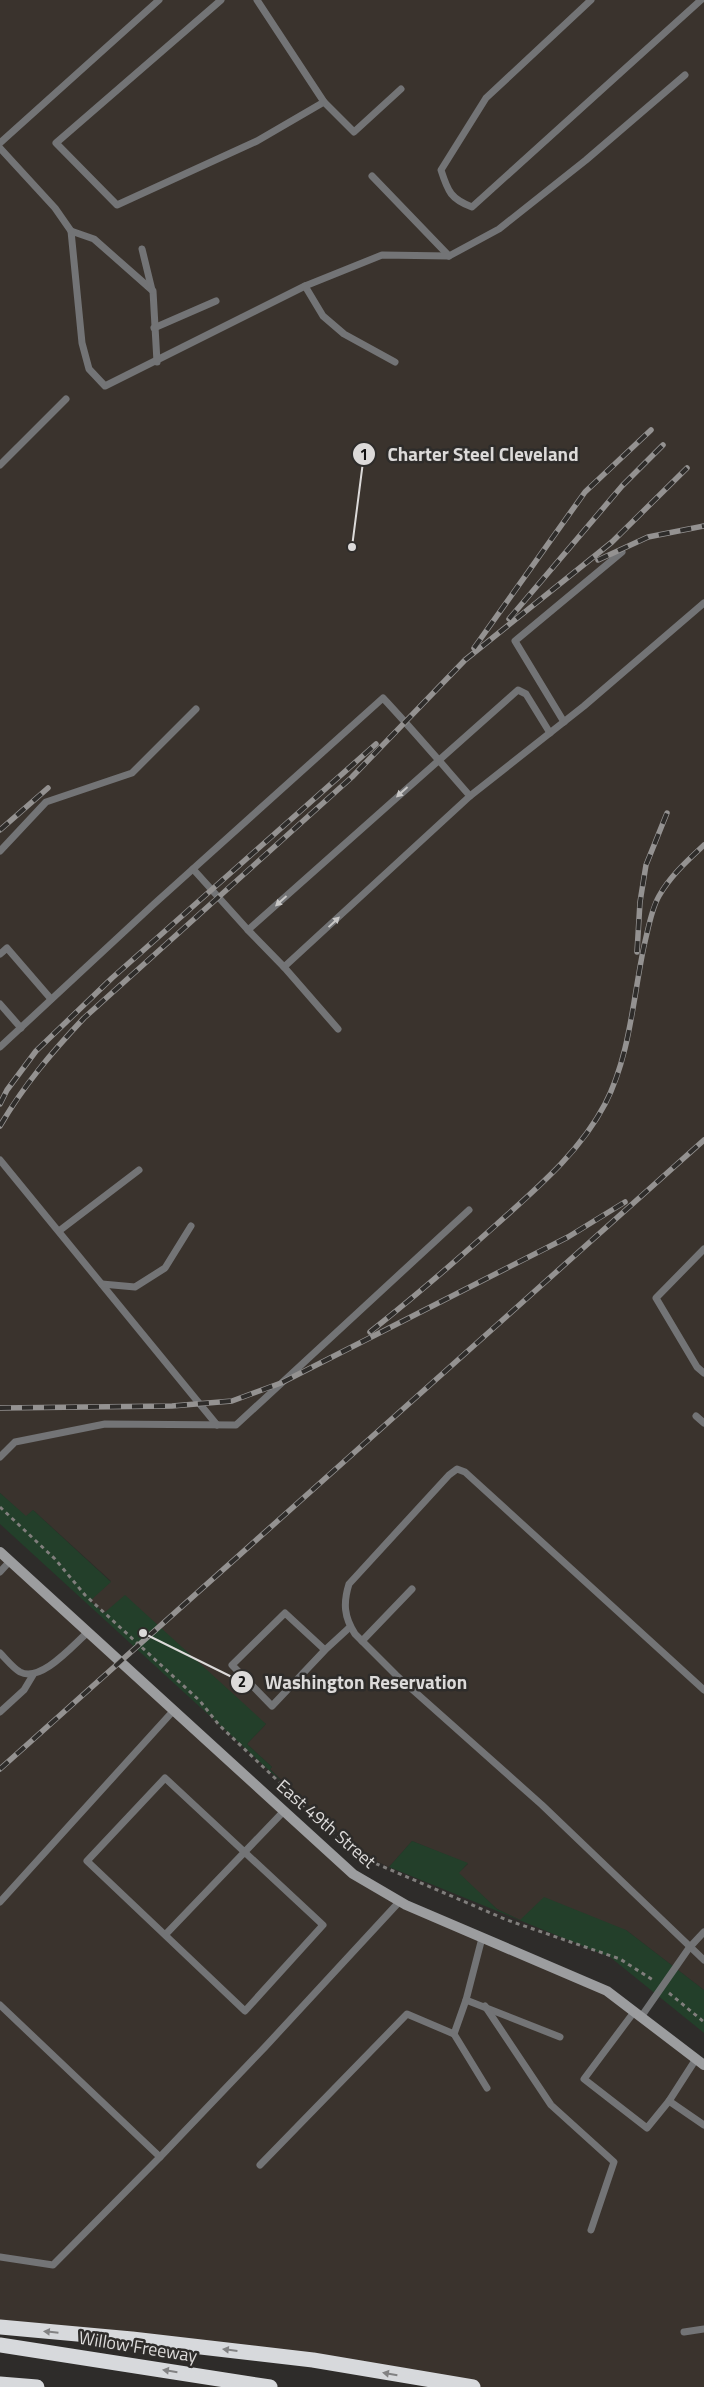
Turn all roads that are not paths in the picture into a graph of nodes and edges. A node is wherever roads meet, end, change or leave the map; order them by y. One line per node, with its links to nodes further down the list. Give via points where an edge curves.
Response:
1 (159, 0): 9 (lane)
2 (221, 0): 8 (lane, via 56,143 118,205 257,141)
3 (258, 0): 8 (lane)
4 (591, 0): 5 (lane, via 486,98 442,170 447,189 458,201 472,207)
5 (701, 0)
6 (685, 75): 14 (lane, via 499,229)
7 (401, 89): 8 (lane, via 354,132)
8 (324, 102)
9 (0, 143)
10 (0, 148): 12 (lane, via 55,208)
11 (372, 176): 14 (lane)
12 (71, 231): 16 (lane, via 94,239); 19 (lane, via 82,343 89,368 105,386)
13 (142, 249): 16 (lane)
14 (449, 256): 15 (lane, via 382,255)
15 (305, 286): 19 (lane); 20 (lane, via 322,316 344,334)
16 (152, 291): 18 (lane)
17 (216, 301): 18 (lane)
18 (154, 328): 19 (lane)
19 (157, 362)
20 (395, 362)
21 (66, 399): 22 (lane)
22 (0, 465)
23 (622, 552): 26 (lane, via 515,641)
24 (704, 603): 26 (lane)
25 (196, 709): 30 (lane, via 132,773 46,802)
26 (564, 722): 27 (lane)
27 (550, 733): 28 (lane, via 526,694 518,690); 29 (lane)
28 (438, 760): 29 (lane); 31 (lane, via 384,698); 32 (lane, one-way to 32)
29 (470, 796): 34 (lane, one-way to 29)
30 (0, 851)
31 (193, 869): 32 (lane); 35 (lane)
32 (248, 930): 34 (lane)
33 (0, 954): 35 (lane, via 7,948)
34 (284, 967): 38 (lane)
35 (52, 999): 37 (lane)
36 (0, 1004): 37 (lane)
37 (21, 1028): 39 (lane)
38 (338, 1029)
39 (0, 1047)
40 (0, 1160): 44 (lane)
41 (139, 1170): 44 (lane)
42 (469, 1210): 50 (lane, via 236,1425)
43 (191, 1226): 46 (lane, via 165,1268 135,1287)
44 (58, 1231): 46 (lane)
45 (704, 1249): 47 (lane, via 656,1298 697,1367)
46 (102, 1284): 50 (lane)
47 (704, 1373)
48 (696, 1416): 49 (lane)
49 (704, 1423)
50 (217, 1425): 51 (lane, via 105,1424 16,1442)
51 (0, 1457)
52 (0, 1552): 53 (street, East 49th Street)
53 (10, 1561): 54 (lane); 57 (street, East 49th Street)
54 (0, 1572)
55 (412, 1589): 58 (lane)
56 (350, 1627): 58 (lane); 59 (lane); 62 (lane, via 343,1601 349,1584 457,1469 465,1472)
57 (88, 1632): 61 (lane, via 46,1670); 63 (street, East 49th Street)
58 (362, 1641): 72 (lane, via 542,1805)
59 (325, 1650): 59 (lane, via 272,1706 232,1665 285,1613)
60 (0, 1653): 61 (lane, via 20,1672)
61 (33, 1675): 64 (lane, via 24,1690)
62 (704, 1690)
63 (174, 1710): 65 (street, East 49th Street); 68 (lane)
64 (0, 1712)
65 (284, 1811): 66 (lane); 67 (street, East 49th Street, via 353,1874)
66 (245, 1852): 70 (lane); 70 (lane, via 165,1778 87,1861); 70 (lane, via 323,1925 245,2010)
67 (400, 1901): 71 (street, East 49th Street); 84 (lane)
68 (0, 1902)
69 (704, 1932): 72 (lane)
70 (165, 1935)
71 (482, 1938): 74 (lane); 77 (street, East 49th Street, via 608,1991)
72 (689, 1948): 73 (lane); 77 (lane)
73 (704, 1960)
74 (466, 2000): 76 (lane); 78 (lane)
75 (0, 2005): 84 (lane)
76 (485, 2006): 79 (lane); 86 (lane, via 551,2105 614,2162)
77 (637, 2014): 80 (street, East 49th Street); 82 (lane, via 584,2079 647,2128)
78 (454, 2034): 81 (lane); 85 (lane, via 406,2014)
79 (560, 2038)
80 (700, 2062): 82 (lane)
81 (487, 2088)
82 (669, 2101): 83 (lane)
83 (704, 2125)
84 (160, 2157): 87 (lane, via 53,2264)
85 (260, 2165)
86 (591, 2230)
87 (0, 2257)
88 (0, 2327): 95 (highway, one-way to 88, via 313,2360)
89 (704, 2330): 90 (lane)
90 (684, 2332)
91 (0, 2345): 94 (highway, Willow Freeway, one-way to 91)
92 (0, 2384): 93 (highway)
93 (37, 2387)
94 (270, 2387)
95 (473, 2387)

